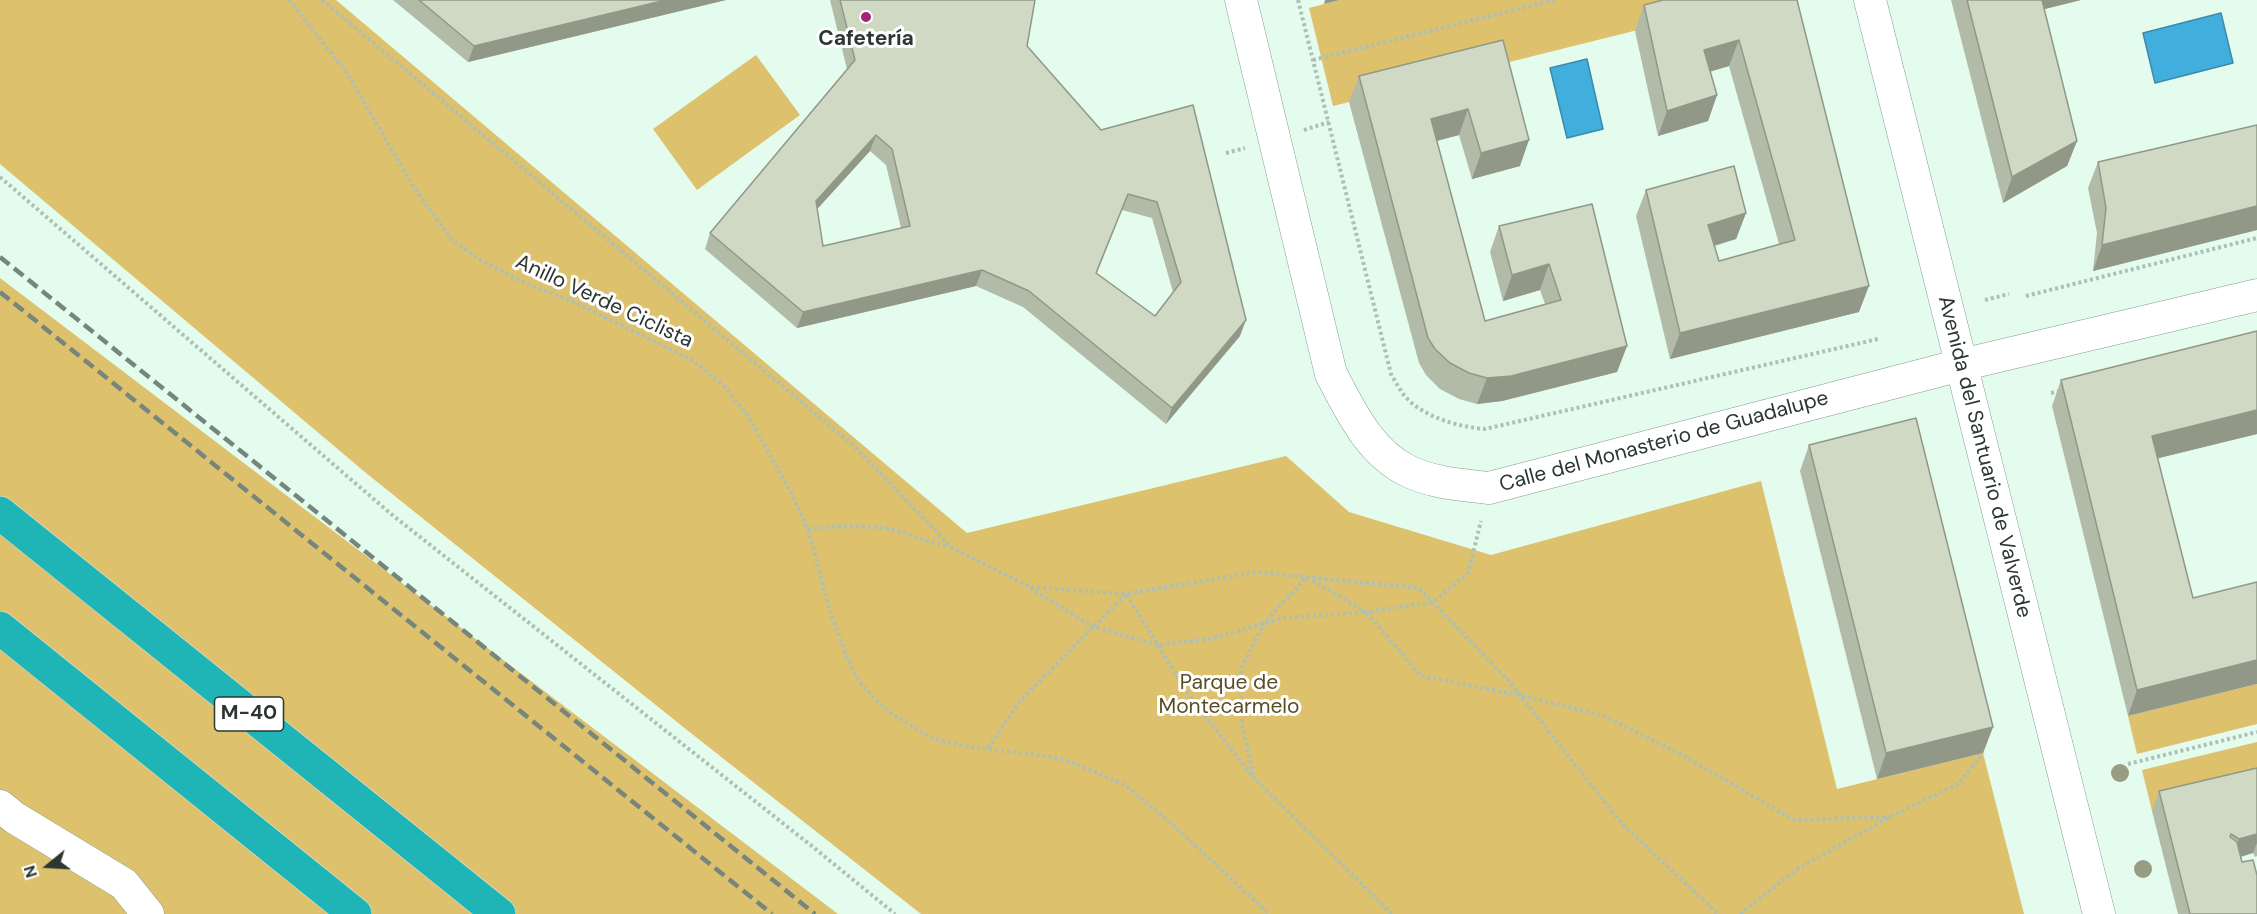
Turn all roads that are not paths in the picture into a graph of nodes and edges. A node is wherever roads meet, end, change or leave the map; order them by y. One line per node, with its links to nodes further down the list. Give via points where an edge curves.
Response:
1 (1241, 0): 4 (street, Calle del Monasterio de Guadalupe, via 1331,374 1355,419 1379,450 1408,471 1450,484 1489,488)
2 (1870, 0): 4 (street, Avenida del Santuario de Valverde)
3 (2257, 295): 4 (street, Calle del Monasterio de Guadalupe)
4 (1961, 365): 11 (street, Avenida del Santuario de Valverde)
5 (0, 513): 10 (highway, M-40)
6 (0, 628): 9 (highway)
7 (0, 806): 8 (street, via 124,884)
8 (148, 914)
9 (356, 914)
10 (499, 914)
11 (2099, 914)

